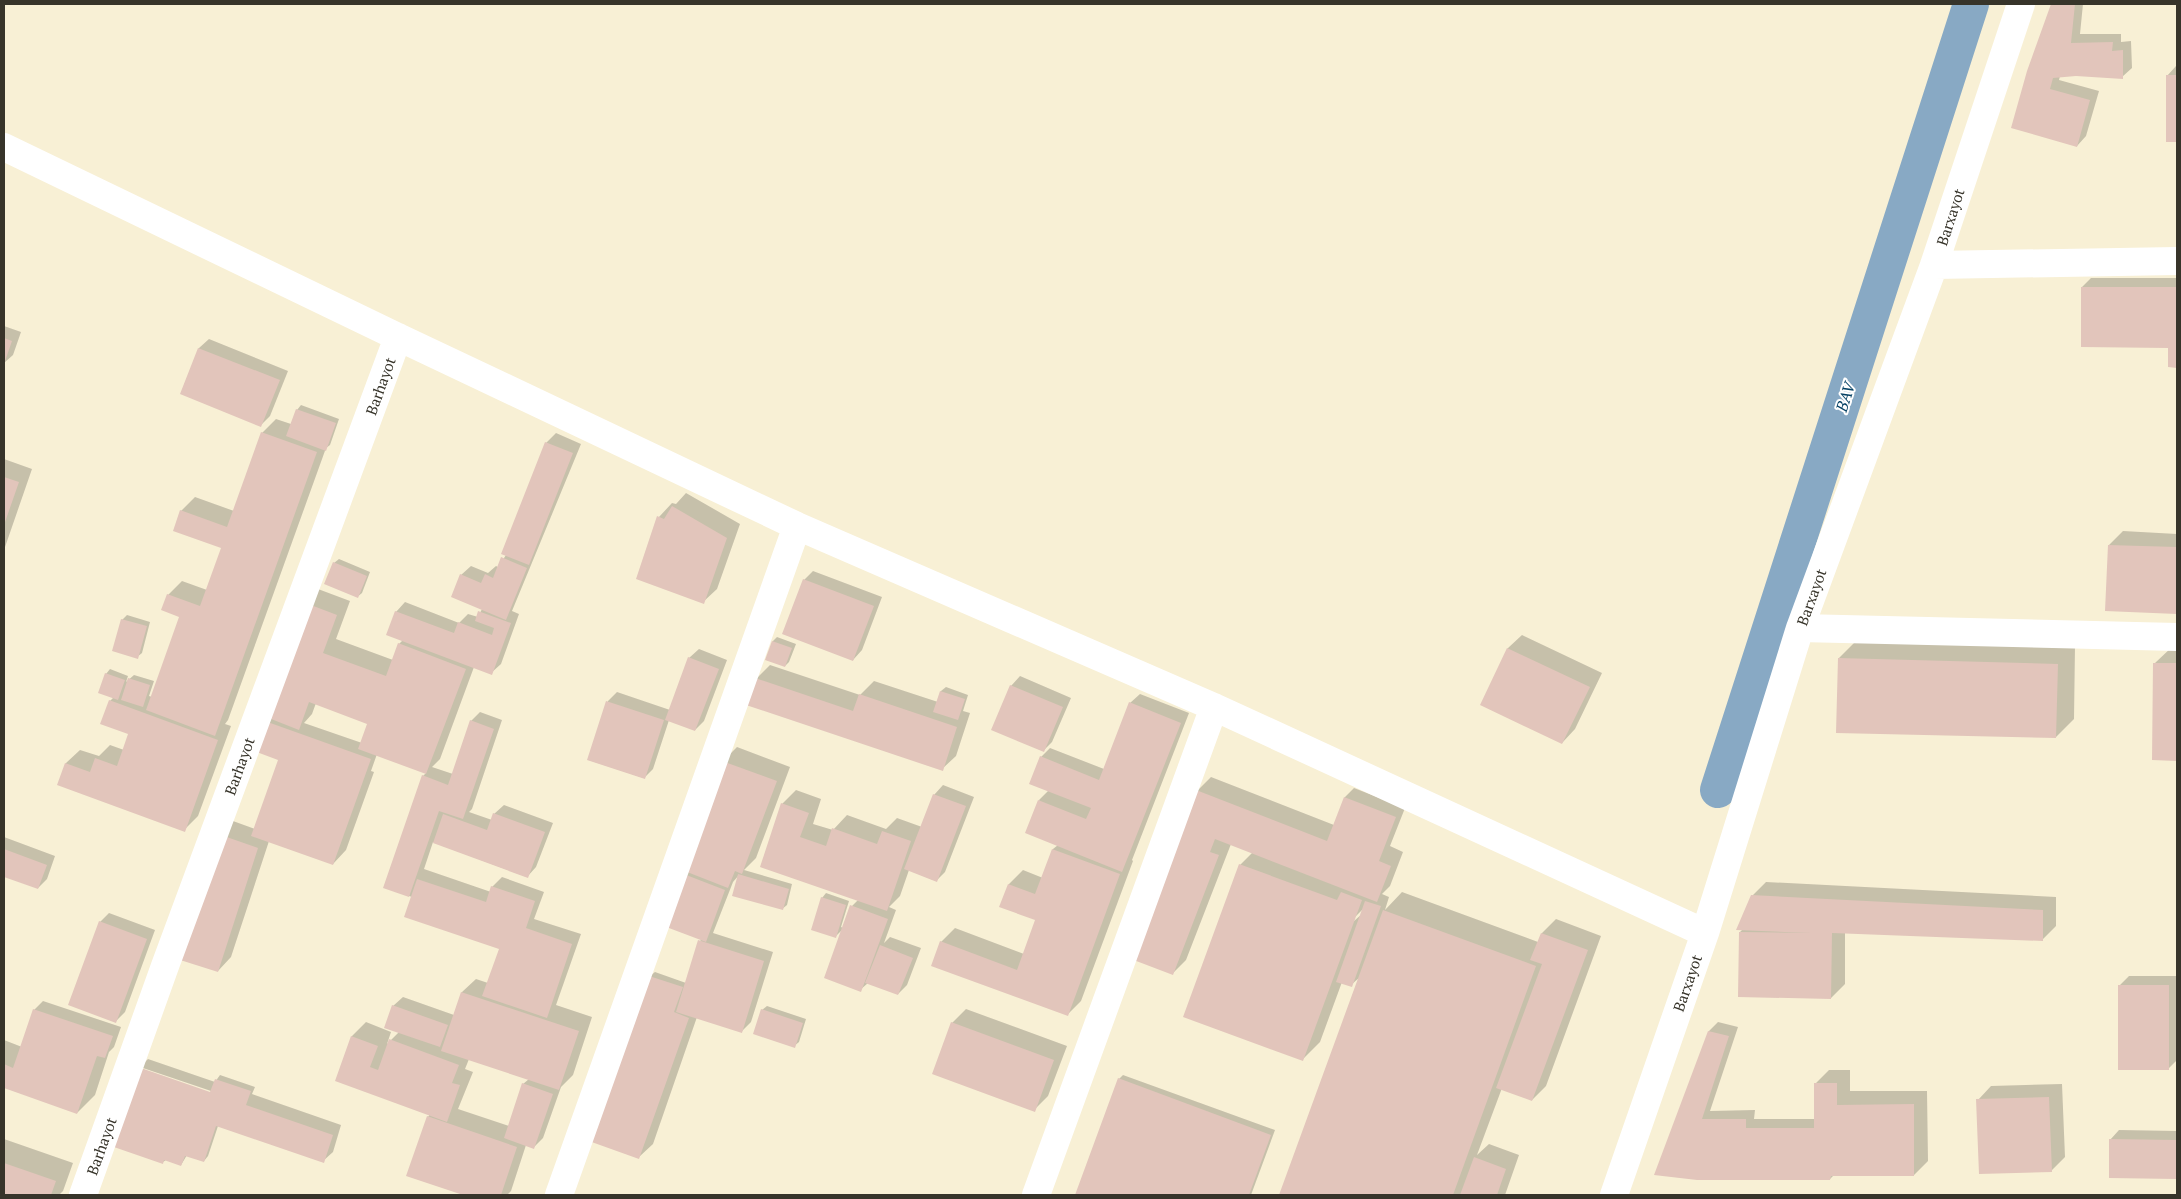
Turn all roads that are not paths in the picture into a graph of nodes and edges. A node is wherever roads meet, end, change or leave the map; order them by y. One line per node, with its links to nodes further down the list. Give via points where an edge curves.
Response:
1 (2021, 4): 4 (street, Barxayot)
2 (4, 147): 5 (street)
3 (2177, 261): 4 (street)
4 (1934, 265): 7 (street, Barxayot)
5 (398, 337): 6 (street); 11 (street, Barhayot)
6 (797, 526): 9 (street); 12 (street)
7 (1800, 628): 8 (street); 10 (street, Barxayot)
8 (2177, 636)
9 (1214, 706): 10 (street); 13 (street)
10 (1705, 933): 14 (street, Barxayot)
11 (83, 1195)
12 (559, 1195)
13 (1036, 1195)
14 (1614, 1195)

